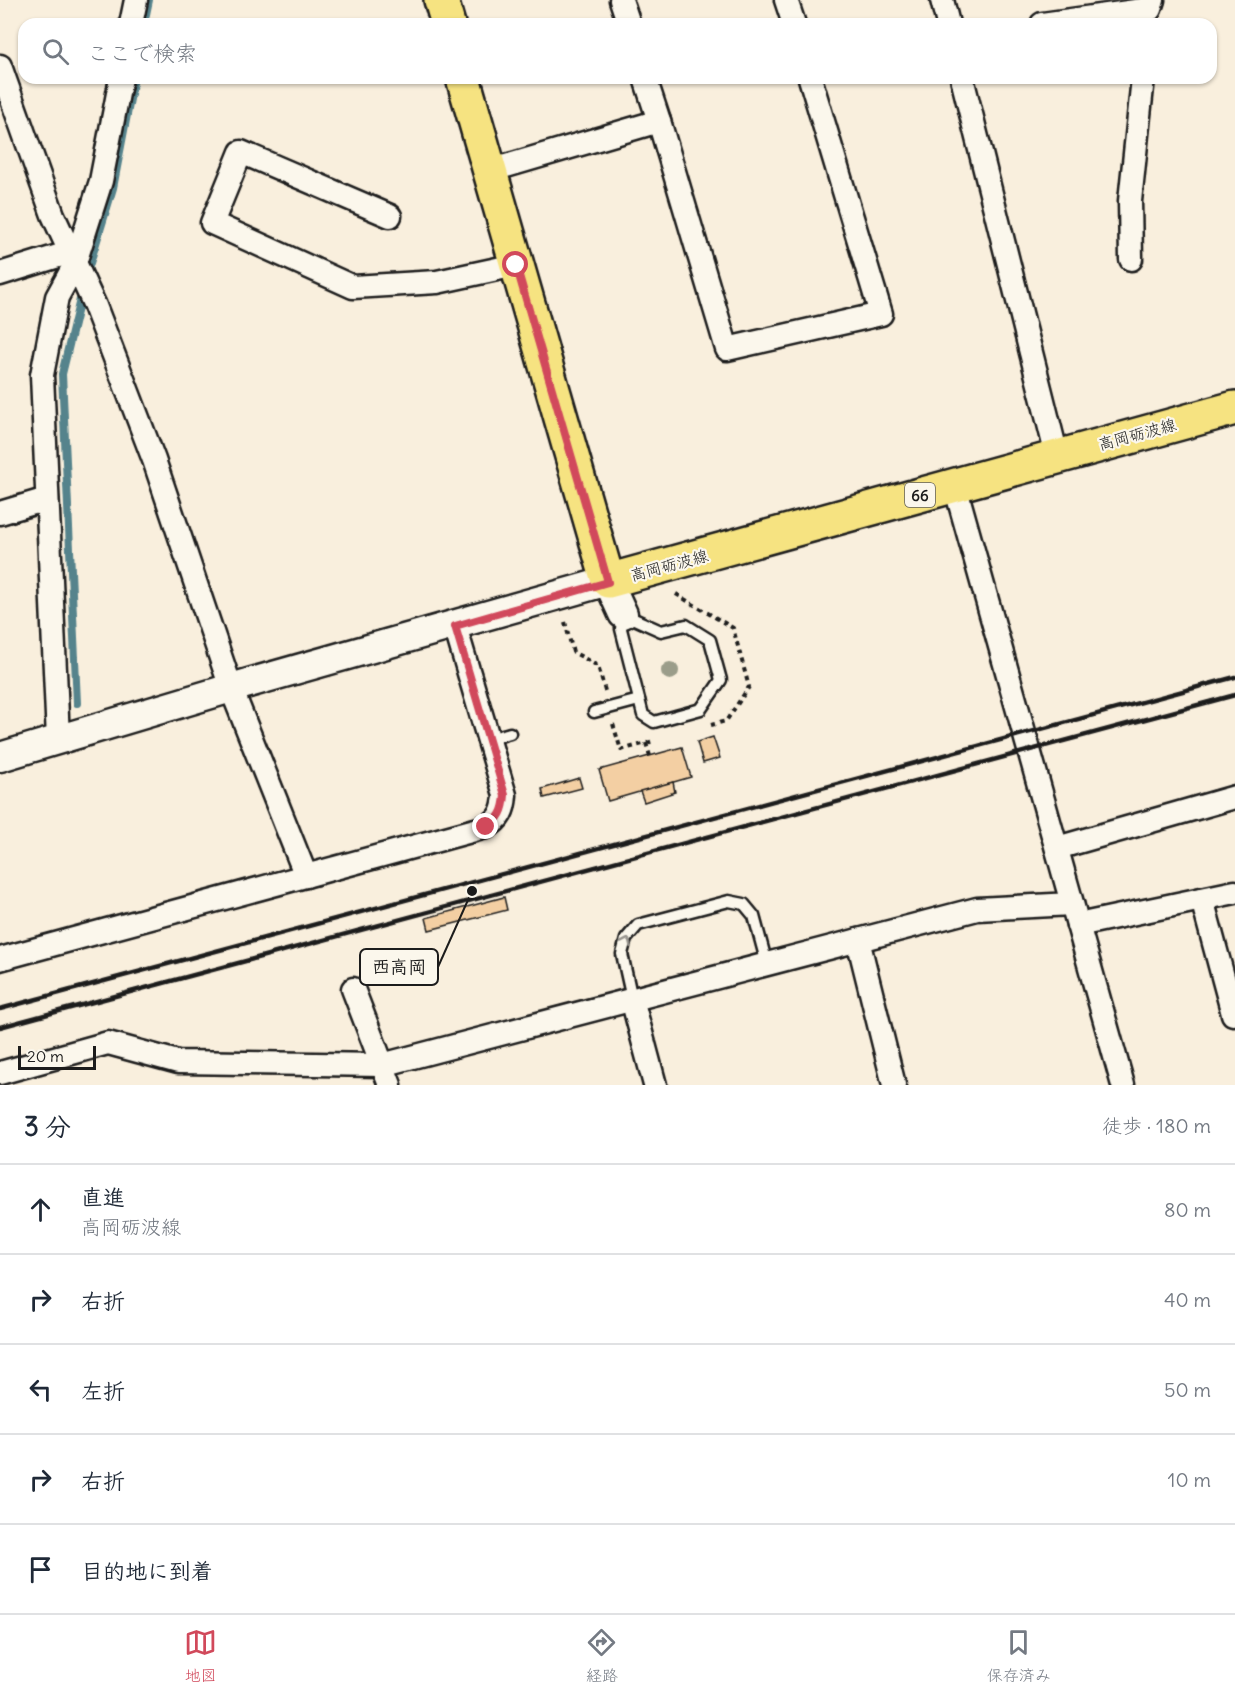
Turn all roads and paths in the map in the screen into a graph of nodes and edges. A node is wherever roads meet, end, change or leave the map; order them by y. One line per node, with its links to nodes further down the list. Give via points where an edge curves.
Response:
1 (136, 0): 7 (street)
2 (441, 0): 8 (main road)
3 (621, 0): 9 (street)
4 (786, 0): 10 (street)
5 (942, 0): 11 (street)
6 (1150, 11): 12 (street)
7 (132, 18)
8 (446, 18)
9 (627, 18)
10 (792, 18)
11 (946, 18)
12 (1092, 18)
13 (0, 66): 24 (street)
14 (120, 84): 24 (street, via 101,181)
15 (465, 84): 21 (main road, 高岡砺波線)
16 (647, 84): 20 (street)
17 (812, 84): 20 (street, via 881,314 728,349)
18 (964, 84): 28 (street)
19 (1142, 84): 23 (street, via 1130,201)
20 (659, 121): 21 (street)
21 (489, 171): 25 (main road, 高岡砺波線)
22 (390, 216): 25 (street, via 241,152 212,223 353,287 437,282)
23 (1131, 258)
24 (71, 260): 26 (street); 30 (street, via 57,297 42,375); 36 (street, via 95,306 154,460)
25 (516, 265): 32 (main road, 高岡砺波線)
26 (0, 274)
27 (1233, 408): 28 (main road, 高岡砺波線 / 66)
28 (1057, 456): 29 (main road, 高岡砺波線 / 66)
29 (955, 486): 32 (main road, 高岡砺波線 / 66); 46 (street)
30 (47, 499): 31 (street); 40 (street)
31 (0, 513)
32 (608, 582): 34 (street); 35 (street)
33 (562, 612): 38 (path, via 573,652 598,666)
34 (623, 614): 37 (lane, via 621,629); 37 (lane, via 661,631 686,625 710,640 721,680 701,709 654,722 643,715)
35 (455, 626): 36 (street); 47 (street, via 500,736 505,795 496,822)
36 (231, 688): 40 (street); 47 (street)
37 (639, 700): 38 (lane)
38 (609, 708): 39 (lane); 42 (path)
39 (594, 712)
40 (58, 740): 44 (street)
41 (646, 743): 43 (path)
42 (621, 750)
43 (650, 756)
44 (0, 757)
45 (1235, 797): 46 (street)
46 (1057, 848): 50 (street)
47 (306, 876): 53 (street)
48 (1235, 892): 49 (street)
49 (1202, 899): 51 (street); 57 (street)
50 (1072, 904): 51 (street); 52 (street, via 977,909)
51 (1078, 925): 62 (street)
52 (858, 940): 54 (street); 61 (street)
53 (0, 959)
54 (767, 964): 56 (street); 56 (lane, one-way to 54, via 622,954 626,939 638,925 729,901 744,904 754,916)
55 (353, 989): 59 (street)
56 (632, 999): 59 (street); 60 (street)
57 (1233, 1014)
58 (0, 1073): 59 (street, via 108,1043 178,1062)
59 (386, 1075)
60 (655, 1085)
61 (894, 1085)
62 (1123, 1085)

